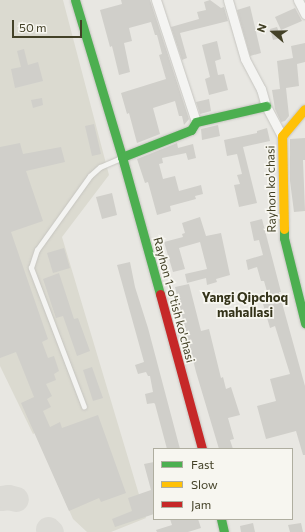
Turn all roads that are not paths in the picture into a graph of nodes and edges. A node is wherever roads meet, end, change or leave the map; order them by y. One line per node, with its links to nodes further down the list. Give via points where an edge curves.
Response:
1 (75, 0): 10 (street, Rayhon 1-o'tish ko'chasi)
2 (156, 0): 8 (street)
3 (228, 0): 6 (street, via 245,59 261,89)
4 (298, 0): 5 (street)
5 (305, 14)
6 (266, 106): 8 (street); 9 (street)
7 (305, 109): 9 (street, Rayhon ko'chasi)
8 (196, 122): 10 (street, via 191,130)
9 (282, 136): 11 (street, Rayhon ko'chasi, via 284,238)
10 (122, 157): 12 (lane, via 100,167 90,176 37,250 31,268); 13 (street, Rayhon 1-o'tish ko'chasi)
11 (305, 323)
12 (84, 407)
13 (202, 448)
14 (221, 520): 15 (street)
15 (224, 532)

